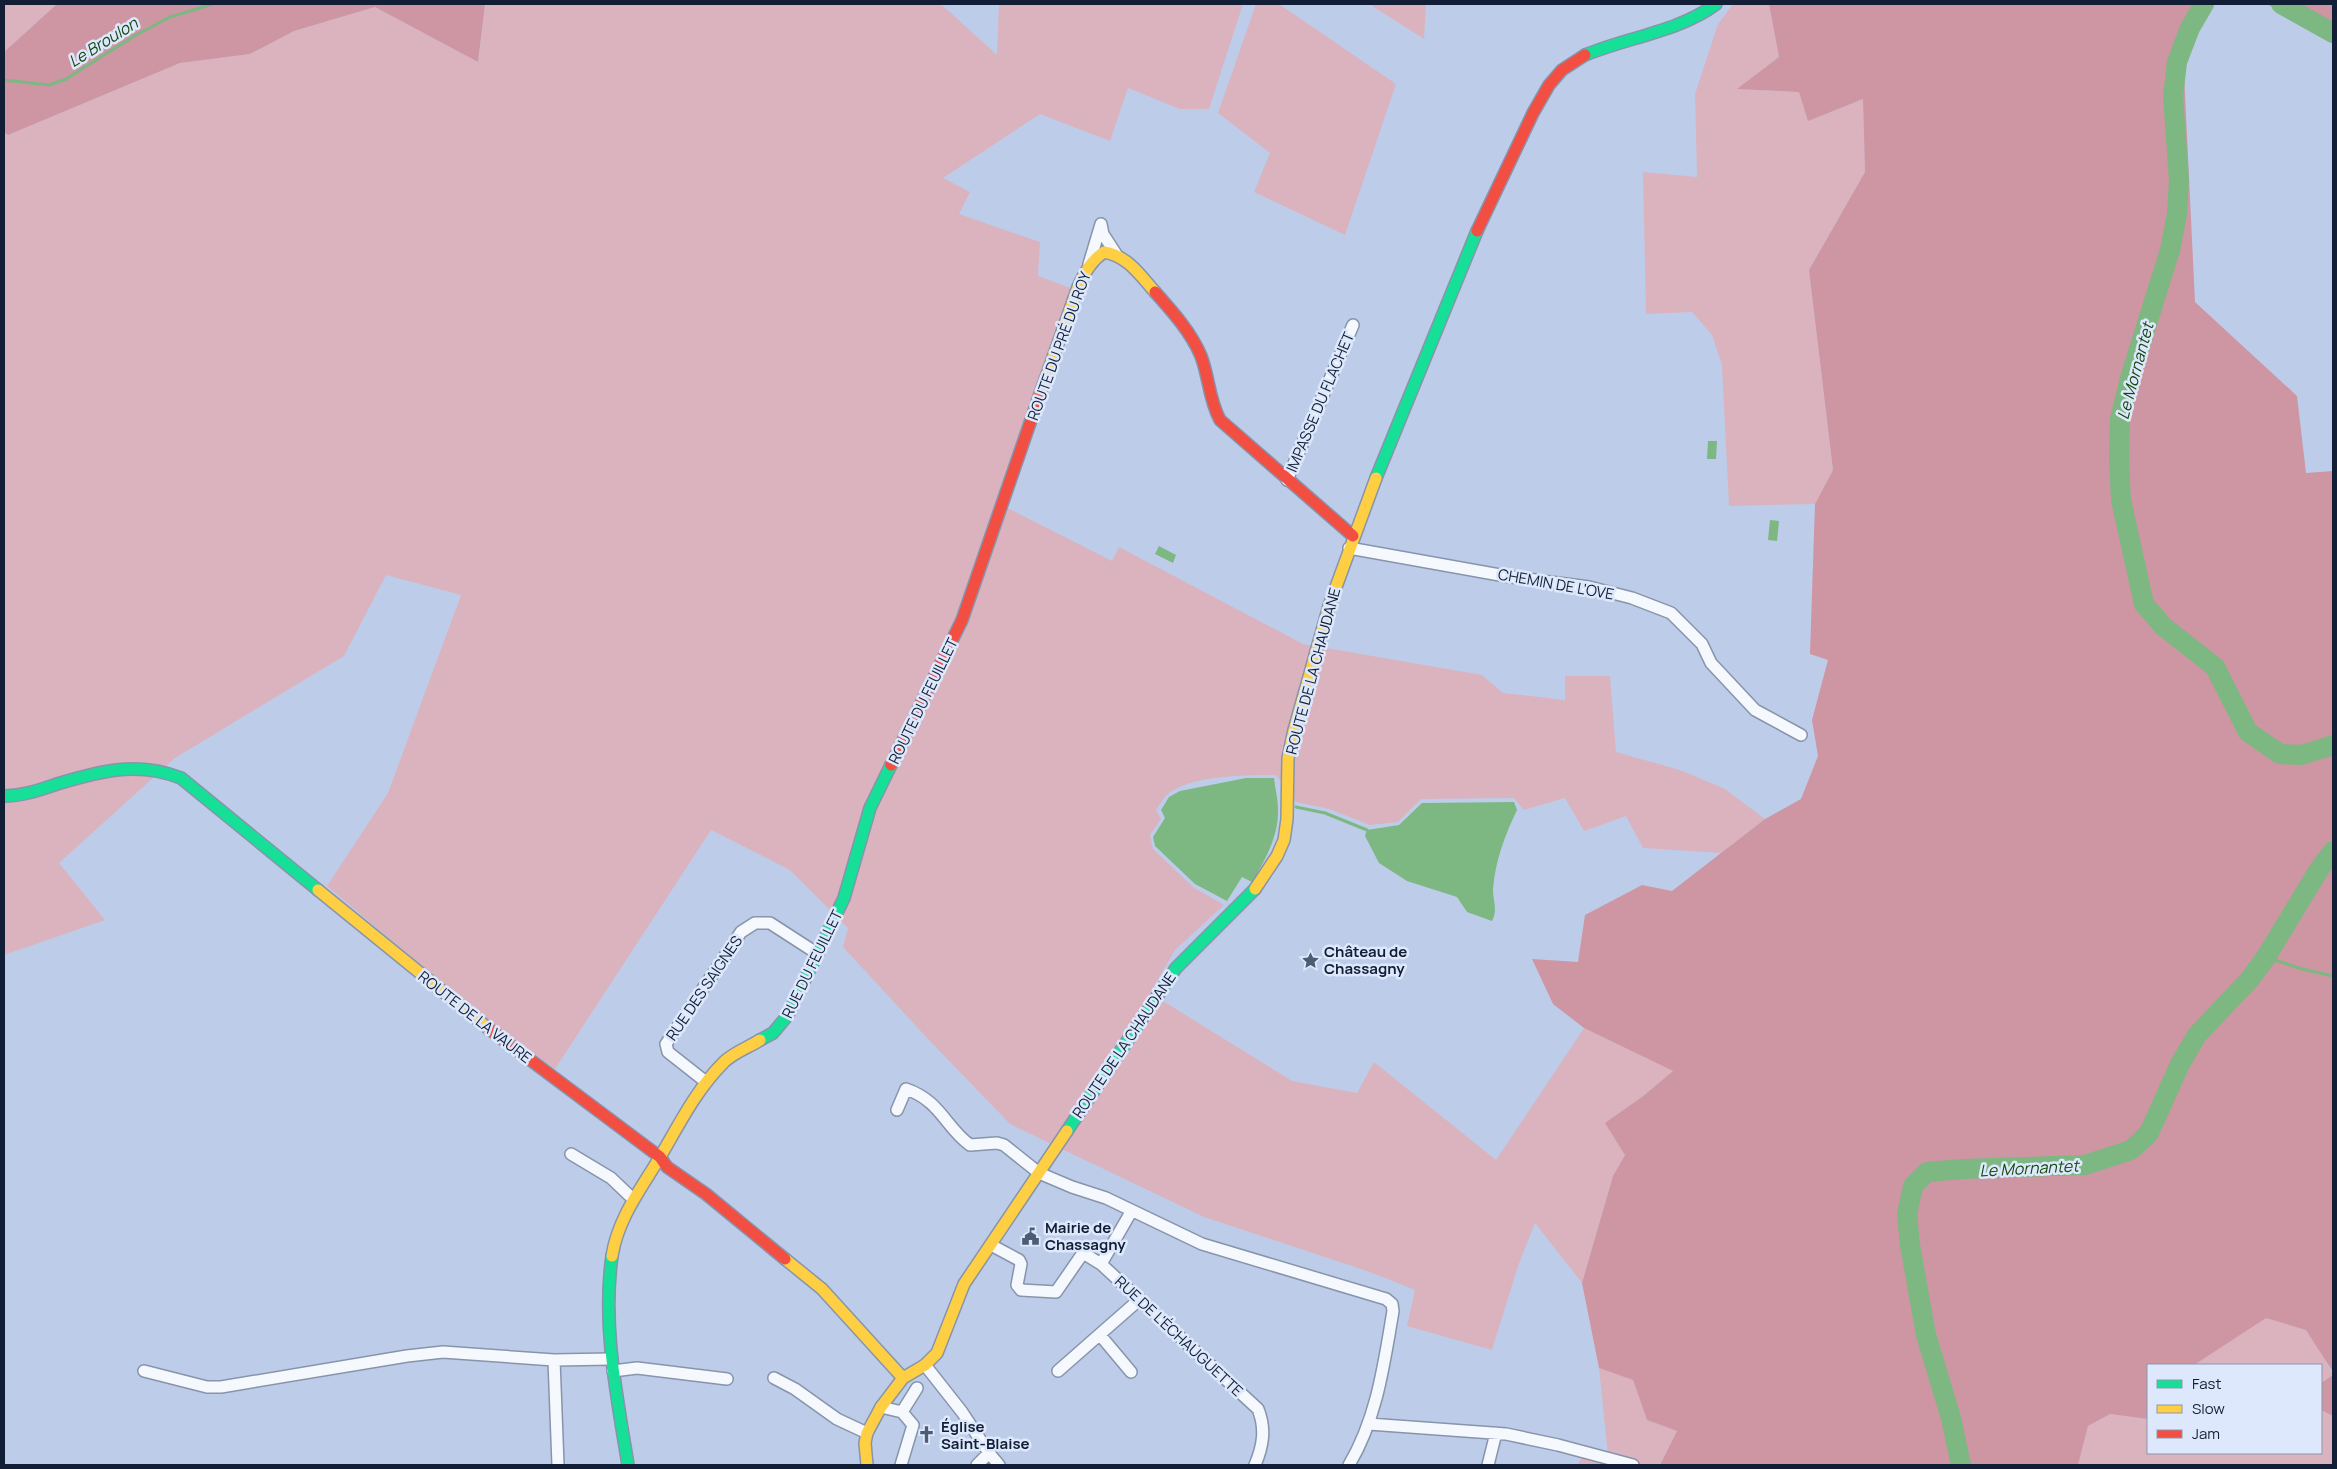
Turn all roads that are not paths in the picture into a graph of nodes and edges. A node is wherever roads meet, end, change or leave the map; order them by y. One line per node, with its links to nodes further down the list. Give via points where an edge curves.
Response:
1 (1716, 4): 7 (street, ROUTE DE LA CHAUDANE, via 1681,24 1592,51 1562,70 1549,86 1508,161 1471,244)
2 (1116, 254): 3 (street, ROUTE DU PRÉ DU ROY, via 1104,252); 3 (street, via 1103,234 1101,224); 5 (street, via 1125,260 1193,342 1201,358 1214,411 1220,420)
3 (1089, 264): 6 (street, ROUTE DU PRÉ DU ROY, via 1069,312)
4 (1354, 324): 5 (street, IMPASSE DU FLACHET)
5 (1288, 480): 7 (street)
6 (1004, 503): 11 (street, ROUTE DU FEUILLET, via 962,620 870,808)
7 (1353, 536): 8 (street, ROUTE DE LA CHAUDANE)
8 (1349, 548): 9 (street, CHEMIN DE L'OVE, via 1589,587 1632,598 1671,613 1702,644 1710,663 1755,710); 17 (street, ROUTE DE LA CHAUDANE, via 1294,730 1288,758 1287,819 1284,840 1277,856 1254,891 1176,968)
9 (1802, 734)
10 (4, 796): 16 (street, ROUTE DE LA VAURE, via 18,796 122,768 157,769 176,776 204,795 464,1010)
11 (844, 898): 12 (street, RUE DU FEUILLET)
12 (818, 954): 13 (street, RUE DU FEUILLET, via 782,1026 725,1060); 13 (street, RUE DES SAIGNES, via 770,923 756,923 741,932 666,1044 668,1052)
13 (706, 1082): 16 (street, RUE DU FEUILLET)
14 (898, 1110): 17 (street, via 906,1090 923,1095 962,1140 970,1145 1004,1145)
15 (572, 1154): 18 (street, via 611,1178)
16 (660, 1157): 18 (street, RUE DU FEUILLET); 32 (street, ROUTE DE LA VAURE, via 667,1167 706,1194 822,1289)
17 (1039, 1172): 19 (street, via 1072,1188 1106,1198); 20 (street, ROUTE DE LA CHAUDANE)
18 (633, 1199): 24 (street, RUE DU FEUILLET, via 614,1243 611,1264 609,1325)
19 (1131, 1212): 21 (street); 37 (street, via 1202,1244 1380,1297 1392,1304 1382,1373)
20 (991, 1245): 21 (street, via 1019,1260 1017,1285 1021,1290 1056,1292 1083,1253); 26 (street, ROUTE DE LA CHAUDANE, via 961,1289 937,1353)
21 (1101, 1264): 22 (street, RUE DE L'ÉCHAUGUETTE)
22 (1140, 1299): 23 (street); 47 (street, RUE DE L'ÉCHAUGUETTE, via 1258,1409 1264,1438)
23 (1100, 1335): 29 (street); 30 (street)
24 (612, 1358): 25 (street); 28 (street, RUE DU FEUILLET)
25 (554, 1360): 27 (street, via 443,1352 221,1387 207,1387); 41 (street)
26 (925, 1365): 32 (street, ROUTE DE LA CHAUDANE); 40 (street)
27 (144, 1371)
28 (613, 1371): 33 (street, via 637,1368); 42 (street, RUE DU FEUILLET)
29 (1058, 1372)
30 (1131, 1372)
31 (774, 1378): 38 (street, via 837,1420)
32 (903, 1378): 35 (street, ROUTE DE LA CHAUDANE)
33 (727, 1379)
34 (917, 1388): 36 (street)
35 (882, 1407): 36 (street); 38 (street, ROUTE DE LA CHAUDANE)
36 (902, 1412): 44 (street, via 913,1426)
37 (1369, 1424): 39 (street); 48 (street)
38 (867, 1433): 43 (street, ROUTE DE LA CHAUDANE)
39 (1496, 1433): 49 (street); 50 (street)
40 (989, 1453): 45 (street); 46 (street)
41 (558, 1465)
42 (628, 1465)
43 (867, 1465)
44 (901, 1465)
45 (977, 1465)
46 (1000, 1465)
47 (1255, 1465)
48 (1350, 1465)
49 (1488, 1465)
50 (1633, 1465)

